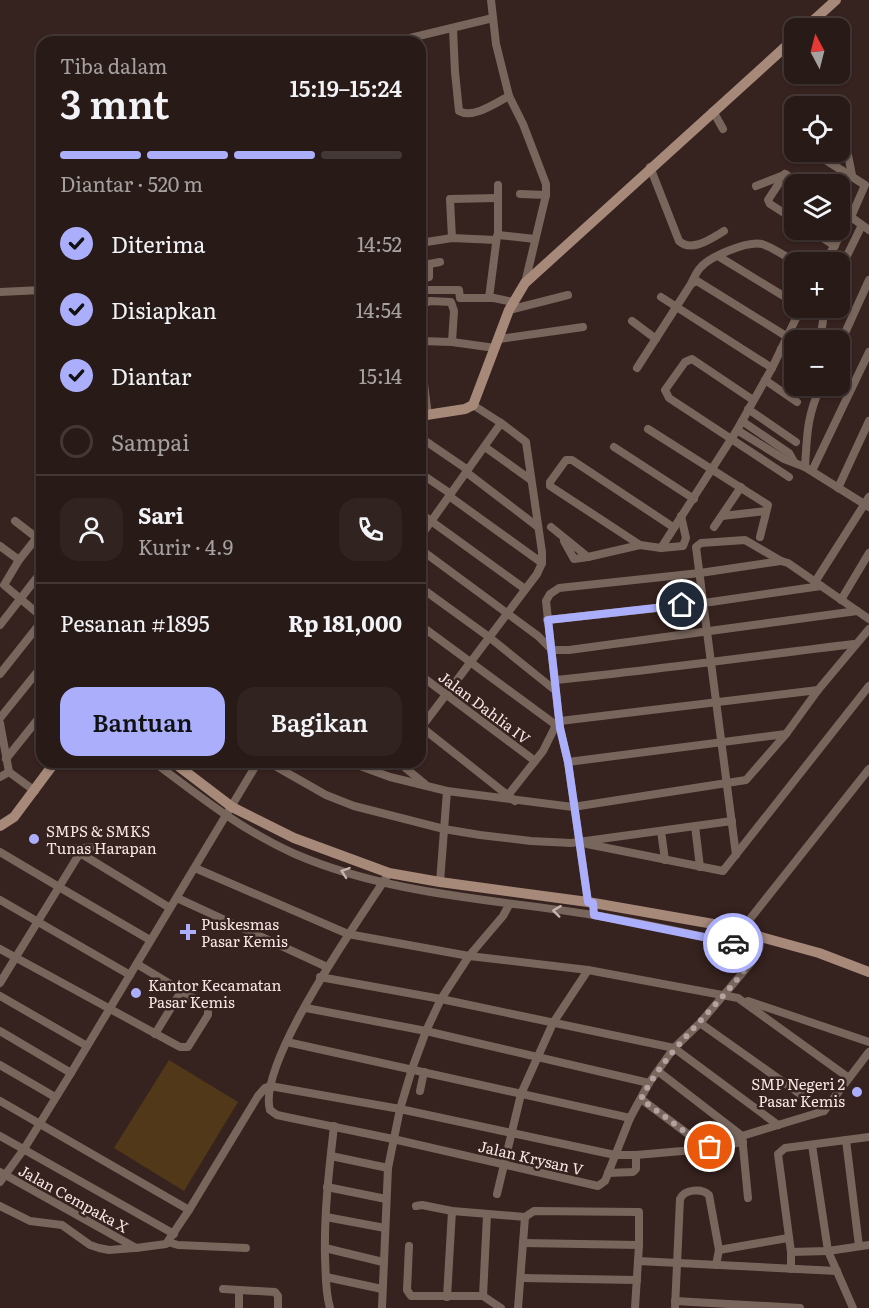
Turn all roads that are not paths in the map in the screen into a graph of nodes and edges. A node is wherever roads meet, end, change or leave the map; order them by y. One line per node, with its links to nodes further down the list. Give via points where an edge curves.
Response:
1 (491, 0): 3 (street)
2 (836, 0): 4 (street)
3 (493, 18): 5 (street); 8 (street)
4 (816, 18)
5 (453, 29): 6 (street); 8 (street, via 459,111 468,114)
6 (420, 36)
7 (784, 48): 9 (street)
8 (508, 96): 20 (street, via 543,174)
9 (713, 111): 10 (street); 13 (street)
10 (723, 129)
11 (829, 162): 16 (street)
12 (848, 162): 16 (street)
13 (650, 167): 25 (street, via 682,245 693,246); 40 (street)
14 (784, 174): 18 (street)
15 (784, 176): 22 (street, via 768,200)
16 (852, 176): 23 (street, via 865,186)
17 (498, 184): 21 (street)
18 (756, 186)
19 (520, 194): 20 (street)
20 (546, 195): 28 (street)
21 (498, 198): 26 (street, via 450,199); 27 (street)
22 (784, 213)
23 (851, 217): 24 (street); 31 (street)
24 (866, 228): 33 (street)
25 (724, 231)
26 (452, 238): 27 (street); 30 (street)
27 (497, 238): 28 (street); 49 (street)
28 (535, 239): 40 (street)
29 (826, 240): 31 (street)
30 (426, 242)
31 (835, 246): 32 (street)
32 (831, 252)
33 (850, 254)
34 (718, 256): 35 (street, via 758,244); 41 (street, via 701,266); 47 (street)
35 (784, 256)
36 (440, 262): 37 (street, via 429,264)
37 (429, 277): 38 (street); 43 (street)
38 (426, 278)
39 (869, 280): 55 (street)
40 (525, 283): 51 (street)
41 (692, 284): 52 (street); 56 (street, via 699,282)
42 (426, 289): 43 (street)
43 (430, 289): 49 (street, via 459,290 460,298)
44 (36, 290): 45 (street)
45 (0, 292)
46 (568, 295): 51 (street)
47 (784, 296)
48 (661, 297): 52 (street)
49 (489, 298): 51 (street)
50 (426, 303): 60 (street, via 451,302)
51 (511, 306): 61 (street)
52 (676, 308): 57 (street); 66 (street)
53 (632, 321): 57 (street)
54 (583, 327): 61 (street)
55 (846, 330)
56 (784, 335)
57 (656, 339): 65 (street)
58 (784, 341): 62 (street)
59 (426, 342): 60 (street)
60 (452, 342): 61 (street)
61 (497, 343): 71 (street)
62 (781, 349): 63 (street); 66 (street)
63 (784, 351)
64 (869, 352): 88 (street)
65 (637, 368)
66 (772, 368): 67 (street)
67 (765, 381): 69 (street); 70 (street)
68 (816, 396): 88 (street, via 808,419)
69 (753, 400): 72 (street); 79 (street, via 692,359 685,362 665,390 669,398)
70 (797, 402)
71 (477, 406): 73 (street); 76 (street)
72 (748, 409): 74 (street); 82 (street)
73 (426, 416)
74 (742, 421): 78 (street); 80 (street)
75 (869, 421): 94 (street)
76 (501, 423): 83 (street); 92 (street, via 526,442)
77 (648, 429): 87 (street)
78 (737, 430): 79 (street); 85 (street)
79 (731, 439): 87 (street); 91 (street)
80 (771, 440): 85 (street); 86 (street, via 789,453)
81 (426, 441): 89 (street)
82 (796, 442)
83 (485, 447): 89 (street); 92 (street)
84 (614, 447): 96 (street)
85 (766, 448): 86 (street)
86 (794, 462): 88 (street)
87 (713, 469): 93 (street); 96 (street)
88 (809, 469): 94 (street)
89 (467, 471): 95 (street); 104 (street)
90 (426, 477): 95 (street)
91 (789, 477)
92 (531, 480): 104 (street)
93 (741, 487): 98 (street, via 768,505); 100 (street)
94 (838, 488): 97 (street)
95 (450, 495): 103 (street); 119 (street)
96 (694, 499): 99 (street)
97 (868, 503): 122 (street)
98 (766, 512): 100 (street); 110 (street)
99 (681, 516): 106 (street); 114 (street, via 685,544)
100 (722, 516): 107 (street)
101 (426, 517): 103 (street)
102 (15, 521): 109 (street)
103 (431, 521): 108 (street); 123 (street)
104 (538, 526): 119 (street)
105 (551, 527): 112 (street, via 562,537 574,559)
106 (673, 527): 112 (street, via 572,460 566,460 550,486); 114 (street)
107 (714, 527)
108 (426, 528)
109 (36, 533)
110 (760, 537)
111 (36, 539): 117 (street)
112 (640, 545): 114 (street)
113 (0, 546): 117 (street)
114 (661, 548)
115 (426, 553): 129 (street)
116 (869, 554): 126 (street)
117 (19, 560): 125 (street, via 4,586)
118 (781, 561): 120 (street); 120 (street, via 745,540 701,543 696,547); 122 (street)
119 (542, 563): 123 (street)
120 (700, 573): 127 (street); 132 (street, via 559,588 546,601)
121 (36, 579): 125 (street)
122 (818, 584): 126 (street); 127 (street)
123 (525, 589): 129 (street)
124 (426, 591): 138 (street)
125 (20, 599): 130 (street); 133 (street)
126 (841, 600): 128 (street)
127 (704, 603): 132 (street); 137 (street)
128 (857, 611): 131 (street); 137 (street)
129 (507, 612): 138 (street); 140 (street)
130 (36, 614)
131 (869, 619)
132 (548, 620): 140 (street)
133 (0, 625)
134 (36, 627): 143 (street)
135 (426, 629): 142 (street)
136 (869, 629): 139 (street)
137 (708, 630): 140 (street); 141 (street)
138 (489, 638): 142 (street); 149 (street)
139 (854, 644): 141 (street); 148 (street)
140 (552, 650): 146 (street)
141 (711, 660): 146 (street); 151 (street)
142 (470, 661): 150 (street); 155 (street)
143 (0, 674)
144 (36, 674): 153 (street)
145 (426, 679): 150 (street, Jalan Dahlia IV)
146 (555, 680): 149 (street)
147 (869, 686): 190 (street)
148 (818, 690): 151 (street); 157 (street)
149 (556, 691): 155 (street)
150 (446, 694): 152 (street); 160 (street, Jalan Dahlia IV)
151 (717, 702): 155 (street); 158 (street)
152 (426, 719)
153 (0, 720): 159 (street)
154 (36, 722): 159 (street)
155 (559, 724): 160 (street); 161 (street)
156 (426, 732): 176 (street)
157 (786, 734): 158 (street); 172 (street, via 746,780)
158 (721, 742): 161 (street); 172 (street)
159 (6, 759): 170 (street)
160 (535, 761): 176 (street)
161 (568, 762): 178 (street)
162 (51, 768): 174 (street)
163 (163, 768): 179 (street)
164 (180, 768): 179 (street)
165 (255, 768): 179 (street)
166 (279, 768): 183 (street, via 344,802)
167 (365, 768): 173 (street)
168 (405, 768): 173 (street)
169 (869, 769): 205 (street)
170 (9, 772): 171 (street); 174 (street)
171 (0, 777)
172 (727, 783): 178 (street); 180 (street)
173 (428, 787): 175 (street)
174 (35, 790): 181 (street, via 14,817)
175 (447, 791): 177 (street); 183 (street)
176 (508, 794): 177 (street)
177 (515, 801): 178 (street)
178 (573, 807): 185 (street)
179 (229, 812): 193 (street); 194 (street); 196 (street, one-way to 179, via 293,852)
180 (732, 821): 182 (street); 190 (street)
181 (0, 826)
182 (695, 826): 184 (street); 192 (street)
183 (444, 829): 185 (street, via 531,842); 195 (street)
184 (661, 831): 185 (street); 191 (street)
185 (579, 843): 191 (street); 200 (street)
186 (104, 846): 188 (street)
187 (70, 849): 188 (street)
188 (81, 851): 197 (street); 202 (street)
189 (0, 852): 197 (street)
190 (736, 855): 192 (street, via 723,871)
191 (665, 860): 192 (street)
192 (700, 867)
193 (195, 868): 198 (street); 206 (street)
194 (389, 873): 195 (street); 196 (street)
195 (440, 882): 200 (street)
196 (382, 883): 201 (street); 206 (street)
197 (59, 887): 204 (street); 208 (street)
198 (177, 898): 202 (street); 214 (street)
199 (0, 900): 204 (street)
200 (591, 903): 203 (street); 205 (street)
201 (509, 904): 203 (street, one-way to 201); 211 (street)
202 (170, 908): 208 (street)
203 (594, 915): 210 (street)
204 (38, 921): 212 (street); 217 (street)
205 (742, 929): 207 (street)
206 (348, 934): 211 (street); 214 (street)
207 (761, 937): 210 (street); 216 (street)
208 (150, 940): 213 (street)
209 (0, 949): 212 (street)
210 (759, 949): 222 (street)
211 (469, 956): 215 (street); 224 (street)
212 (16, 957): 219 (street); 226 (street)
213 (137, 964): 217 (street); 220 (street)
214 (327, 967): 218 (street)
215 (588, 970): 222 (street); 227 (street)
216 (869, 972)
217 (130, 975): 226 (street)
218 (320, 977): 224 (street); 225 (street)
219 (0, 983)
220 (182, 990): 231 (street); 231 (street, via 209,1011 188,1047)
221 (0, 996): 234 (street)
222 (723, 996): 223 (street); 228 (street)
223 (738, 998): 233 (street); 243 (street)
224 (441, 999): 227 (street); 230 (street)
225 (306, 1008): 230 (street); 232 (street)
226 (110, 1010): 231 (street); 234 (street)
227 (553, 1023): 235 (street); 237 (street)
228 (699, 1023): 235 (street); 252 (street)
229 (0, 1031): 242 (street)
230 (426, 1031): 237 (street); 239 (street)
231 (154, 1034)
232 (287, 1042): 239 (street); 245 (street, via 276,1062)
233 (869, 1042)
234 (87, 1046): 242 (street)
235 (674, 1048): 241 (street); 255 (street)
236 (869, 1052): 243 (street)
237 (537, 1056): 244 (street); 247 (street)
238 (0, 1065): 248 (street)
239 (412, 1069): 240 (street); 251 (street)
240 (424, 1072): 246 (street); 247 (street)
241 (659, 1072): 244 (street); 261 (street)
242 (71, 1073): 248 (street)
243 (849, 1078): 252 (street)
244 (649, 1083): 249 (street)
245 (270, 1086): 251 (street); 256 (street, Jalan Krysan V, via 268,1105 274,1113); 280 (street, via 258,1096)
246 (420, 1090)
247 (521, 1094): 253 (street); 257 (street)
248 (55, 1097): 254 (street)
249 (641, 1099): 253 (street); 262 (street)
250 (0, 1101): 254 (street)
251 (400, 1109): 257 (street); 260 (street)
252 (824, 1111): 255 (street)
253 (630, 1118): 267 (street)
254 (39, 1124): 265 (street); 280 (street)
255 (778, 1125): 261 (street)
256 (334, 1126): 260 (street, Jalan Krysan V); 269 (street)
257 (511, 1133): 267 (street); 270 (street)
258 (0, 1136): 265 (street)
259 (869, 1137): 263 (street)
260 (393, 1139): 270 (street, Jalan Krysan V); 271 (street)
261 (742, 1139): 262 (street); 266 (street); 277 (street)
262 (696, 1140): 266 (street)
263 (846, 1140): 264 (street); 293 (street)
264 (812, 1145): 287 (street, via 781,1149 777,1156); 298 (street)
265 (24, 1149): 273 (street); 286 (street)
266 (694, 1150): 268 (street)
267 (615, 1155): 268 (street); 272 (street)
268 (636, 1155): 272 (street, via 633,1172)
269 (331, 1156): 271 (street); 274 (street)
270 (503, 1165): 272 (street, Jalan Krysan V, via 598,1186); 275 (street)
271 (388, 1168): 276 (street)
272 (608, 1173)
273 (1, 1175): 294 (street, Jalan Cempaka X)
274 (327, 1187): 276 (street); 283 (street)
275 (497, 1194)
276 (386, 1198): 285 (street)
277 (748, 1198)
278 (0, 1206): 294 (street, via 30,1221 62,1225 99,1248)
279 (416, 1206): 281 (street)
280 (189, 1210): 286 (street)
281 (452, 1211): 282 (street); 313 (street)
282 (487, 1215): 284 (street); 312 (street)
283 (326, 1216): 285 (street); 296 (street)
284 (525, 1217): 289 (street); 290 (street, via 534,1211 635,1211 640,1214)
285 (385, 1228): 301 (street)
286 (174, 1233): 288 (street)
287 (788, 1238): 297 (street); 299 (street)
288 (168, 1242): 294 (street, Jalan Cempaka X); 295 (street, Jalan Cempaka X)
289 (523, 1243): 290 (street); 307 (street)
290 (639, 1245): 300 (street)
291 (869, 1245): 293 (street)
292 (410, 1246): 313 (street, via 408,1294)
293 (859, 1246): 298 (street)
294 (136, 1248)
295 (246, 1248)
296 (325, 1248): 301 (street); 306 (street)
297 (719, 1250): 302 (street, via 709,1195 703,1191 686,1192 680,1199); 303 (street)
298 (828, 1251): 299 (street); 305 (street)
299 (791, 1252): 304 (street)
300 (638, 1261): 302 (street); 308 (street)
301 (383, 1262): 310 (street)
302 (678, 1262): 303 (street); 314 (street)
303 (716, 1265): 304 (street)
304 (791, 1269): 305 (street)
305 (837, 1271): 324 (street)
306 (326, 1278): 310 (street); 318 (street)
307 (521, 1278): 308 (street); 321 (street)
308 (637, 1280): 322 (street)
309 (223, 1289): 311 (street)
310 (382, 1289): 319 (street)
311 (240, 1291): 316 (street); 317 (street, via 275,1292)
312 (483, 1296): 313 (street); 320 (street)
313 (447, 1297)
314 (675, 1304): 315 (street)
315 (718, 1305): 323 (street)
316 (238, 1308)
317 (278, 1308)
318 (330, 1308)
319 (382, 1308)
320 (501, 1308)
321 (518, 1308)
322 (635, 1308)
323 (800, 1308)
324 (853, 1308)

